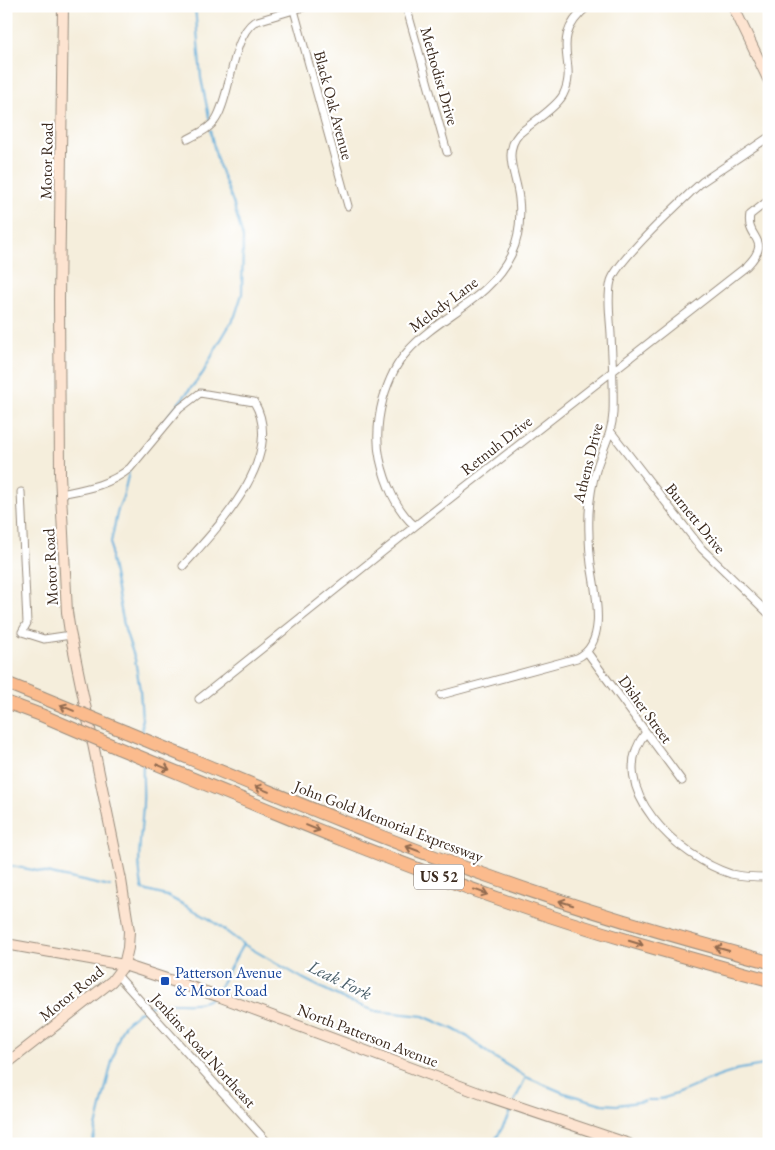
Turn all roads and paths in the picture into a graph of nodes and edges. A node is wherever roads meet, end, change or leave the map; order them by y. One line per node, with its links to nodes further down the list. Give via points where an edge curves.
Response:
1 (63, 6): 16 (street, Motor Road, via 59,299)
2 (306, 6): 6 (street)
3 (406, 6): 10 (street, Methodist Drive)
4 (588, 6): 17 (street, Melody Lane, via 579,14 566,39 568,79 564,93 513,140 510,149 520,202 519,227 511,254 491,285 406,353 386,388 378,425 379,454 395,500)
5 (733, 6): 7 (street)
6 (294, 10): 9 (street, via 248,26 216,120); 12 (street, Black Oak Avenue)
7 (769, 81)
8 (769, 138): 13 (street, Athens Drive, via 702,182 616,271 610,287)
9 (188, 139)
10 (447, 152)
11 (769, 200): 13 (street, Retnuh Drive, via 750,215 750,227 759,249 747,266)
12 (348, 206)
13 (613, 371): 14 (street, Athens Drive); 17 (street, Retnuh Drive)
14 (611, 432): 19 (street, Burnett Drive, via 702,549); 21 (street, Athens Drive, via 593,481 589,511 591,564 598,614 596,632)
15 (21, 492): 20 (street, via 27,623 22,632 44,639)
16 (61, 494): 18 (street, via 102,485 122,475 179,409 200,393 254,402 260,412 262,444 252,479 219,526); 20 (street, Motor Road)
17 (415, 526): 24 (street, Retnuh Drive)
18 (183, 566)
19 (769, 614)
20 (71, 635): 31 (street, Motor Road, via 125,904 129,940)
21 (588, 652): 23 (street, via 578,658); 26 (street, Disher Street)
22 (6, 683): 30 (highway, John Gold Memorial Expressway / US 52, one-way to 22, bridge, via 619,919 491,877 288,800)
23 (441, 694)
24 (199, 699)
25 (6, 702): 33 (highway, John Gold Memorial Expressway / US 52, one-way to 33, bridge, via 446,880 570,923)
26 (646, 732): 27 (street, Disher Street); 28 (street, via 638,742 633,762 634,783 649,814 677,844 714,866 731,874)
27 (682, 781)
28 (769, 877)
29 (6, 944): 31 (street, North Patterson Avenue)
30 (769, 962)
31 (124, 965): 32 (street, Motor Road); 36 (street, North Patterson Avenue, via 228,999 487,1096)
32 (117, 975): 34 (street, Motor Road); 35 (street, Jenkins Road Northeast)
33 (769, 980)
34 (6, 1064)
35 (269, 1144)
36 (629, 1144)

